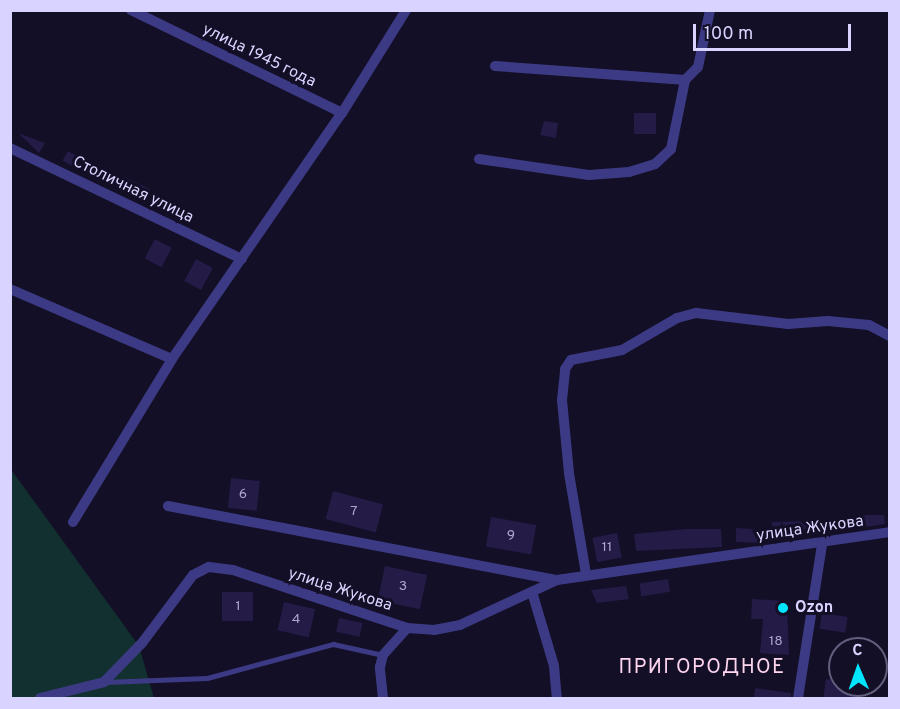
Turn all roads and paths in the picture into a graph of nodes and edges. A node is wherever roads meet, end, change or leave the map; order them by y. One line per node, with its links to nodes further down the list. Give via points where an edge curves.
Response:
1 (131, 10): 6 (street, улица 1945 года)
2 (405, 10): 6 (street)
3 (710, 10): 5 (street, via 698,67)
4 (495, 66): 5 (street, via 655,81)
5 (685, 80): 8 (street, via 671,150 655,164 629,172 589,175)
6 (342, 113): 9 (street)
7 (10, 148): 9 (street, Столичная улица)
8 (479, 159)
9 (242, 258): 12 (street)
10 (10, 289): 12 (street)
11 (890, 336): 17 (street, via 869,325 828,321 788,324 696,313 676,318 622,350 571,360 565,369 562,400 569,474)
12 (172, 358): 14 (street)
13 (168, 506): 18 (street, улица Жукова)
14 (73, 522)
15 (890, 532): 16 (street, улица Жукова)
16 (822, 544): 17 (street, улица Жукова); 26 (street)
17 (586, 574): 18 (street, улица Жукова)
18 (557, 580): 19 (street, улица Жукова)
19 (532, 592): 20 (street, улица Жукова, via 460,625 434,630); 25 (street, via 554,666)
20 (407, 628): 21 (street); 22 (street, улица Жукова, via 233,570 209,567 193,574 141,643)
21 (382, 655): 22 (lane, via 333,644 207,678); 24 (street)
22 (104, 682): 23 (street)
23 (40, 699)
24 (383, 699)
25 (557, 699)
26 (798, 699)

